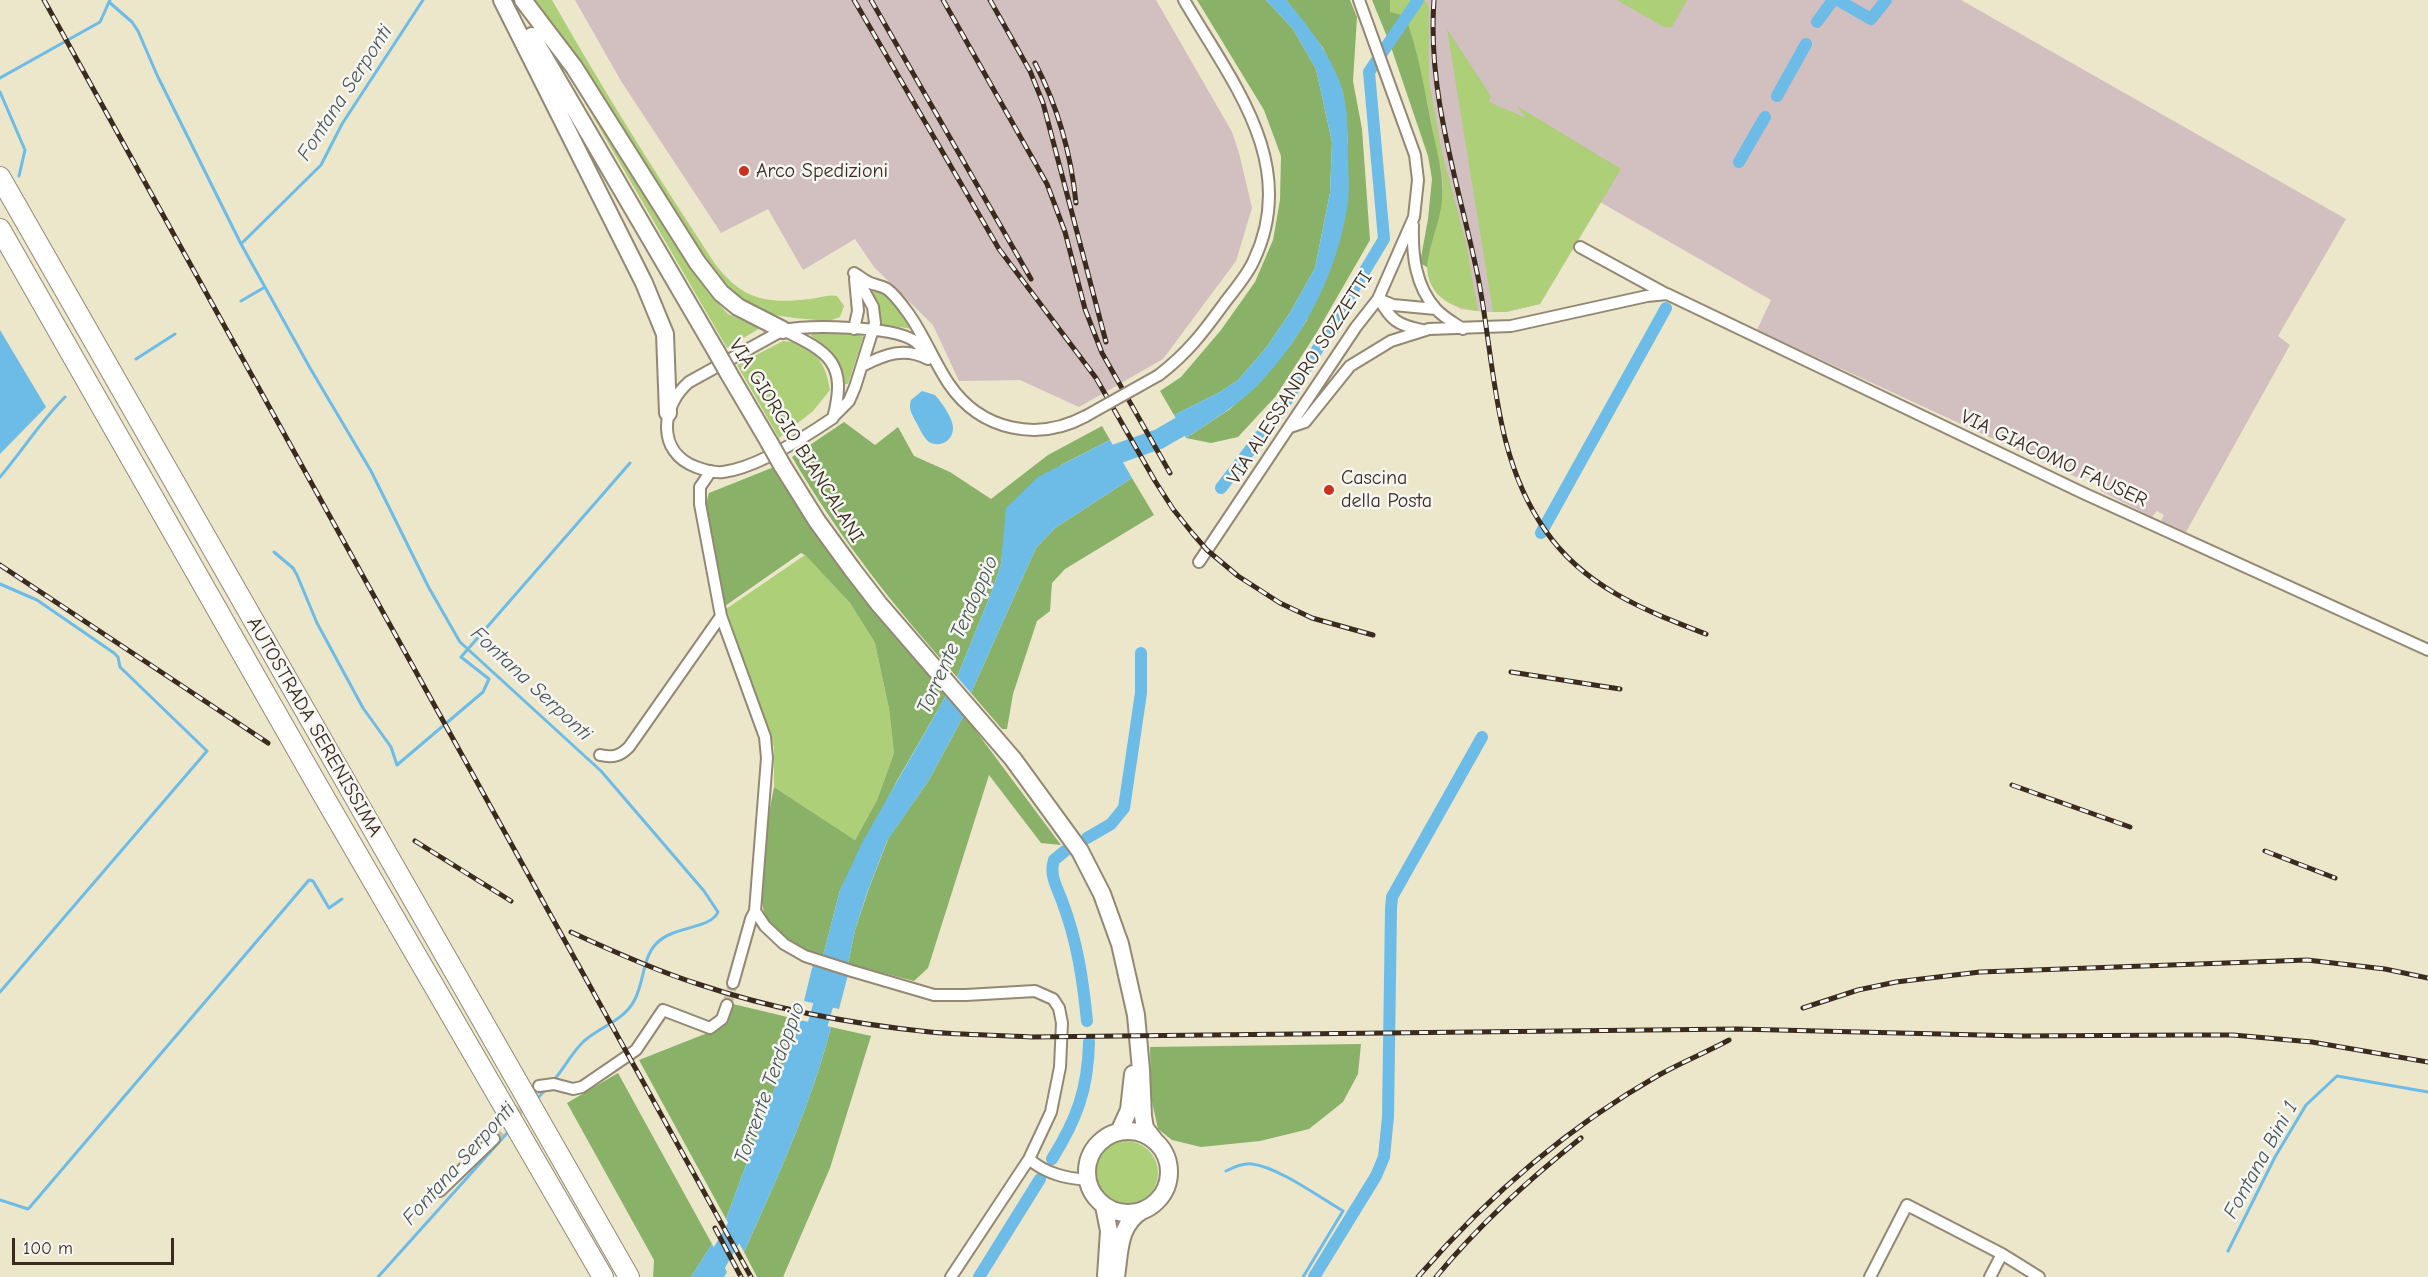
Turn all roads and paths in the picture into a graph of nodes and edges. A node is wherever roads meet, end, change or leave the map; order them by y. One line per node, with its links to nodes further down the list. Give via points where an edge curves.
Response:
1 (502, 0): 21 (main road, via 644,283 665,334)
2 (510, 0): 32 (main road, VIA GIORGIO BIANCALANI, bridge, via 816,521 879,604 1013,759 1067,831 1113,920 1127,970)
3 (523, 0): 16 (main road, via 574,67 715,285 738,307)
4 (1184, 0): 19 (street, bridge, via 1260,137 1270,200 1254,261 1196,342 1159,375 1062,428 1009,427 992,421 950,386)
5 (1359, 0): 7 (street, VIA ALESSANDRO SOZZETTI, via 1415,155 1418,180)
6 (0, 177): 33 (highway, AUTOSTRADA SERENISSIMA)
7 (1414, 217): 12 (street, VIA ALESSANDRO SOZZETTI); 13 (street, via 1412,252 1419,281)
8 (0, 229): 43 (highway, AUTOSTRADA SERENISSIMA)
9 (1580, 247): 11 (street, VIA GIACOMO FAUSER)
10 (854, 273): 14 (street, via 858,311); 18 (street, via 873,307); 19 (street, via 887,289 908,313)
11 (1666, 294): 15 (street, via 1511,326); 27 (street, VIA GIACOMO FAUSER, via 2083,493)
12 (1378, 298): 13 (street, via 1393,304); 17 (street, via 1397,323); 23 (street, VIA ALESSANDRO SOZZETTI)
13 (1436, 309): 15 (street)
14 (854, 329): 16 (street); 18 (street)
15 (1463, 329): 17 (street)
16 (783, 330): 21 (street, via 689,382); 22 (street, via 822,350 831,361 837,374 839,397)
17 (1423, 330): 23 (street, via 1391,340 1350,366 1305,422)
18 (873, 331): 19 (street, via 914,340); 20 (street)
19 (937, 364): 20 (street, via 921,356 892,352)
20 (864, 365): 22 (street, via 849,401)
21 (668, 412): 24 (street, via 668,437 675,452 687,464)
22 (833, 418): 24 (street, via 744,467)
23 (1290, 427): 25 (street, VIA ALESSANDRO SOZZETTI)
24 (711, 471): 26 (street, via 700,487 700,504)
25 (1199, 562)
26 (721, 616): 28 (street, via 629,747 622,754); 29 (street, via 765,737 767,758)
27 (2428, 650)
28 (600, 755)
29 (755, 911): 30 (street); 37 (street, via 784,944 806,956 852,971 934,995 1035,990 1053,999 1062,1023 1060,1067 1051,1112)
30 (733, 983)
31 (727, 1005): 33 (street, via 722,1019 710,1028 663,1010 636,1050 582,1087)
32 (1138, 1044): 34 (main road, via 1130,1102); 36 (main road, via 1145,1128)
33 (540, 1093): 44 (highway, AUTOSTRADA SERENISSIMA)
34 (1119, 1132): 36 (main road, via 1144,1134); 38 (main road, via 1107,1136 1094,1149)
35 (494, 1139): 39 (street)
36 (1155, 1141): 41 (main road, via 1164,1152 1168,1179 1155,1203)
37 (1029, 1159): 38 (street, via 1055,1174); 45 (street)
38 (1087, 1180): 40 (main road)
39 (440, 1191)
40 (1104, 1206): 41 (main road, via 1130,1213); 46 (main road, via 1109,1231)
41 (1143, 1210): 47 (main road, via 1132,1216 1126,1227)
42 (2002, 1254): 48 (street, via 1907,1205); 49 (street); 50 (street)
43 (603, 1277)
44 (628, 1277)
45 (951, 1277)
46 (1106, 1277)
47 (1116, 1277)
48 (1870, 1277)
49 (1990, 1277)
50 (2039, 1277)

